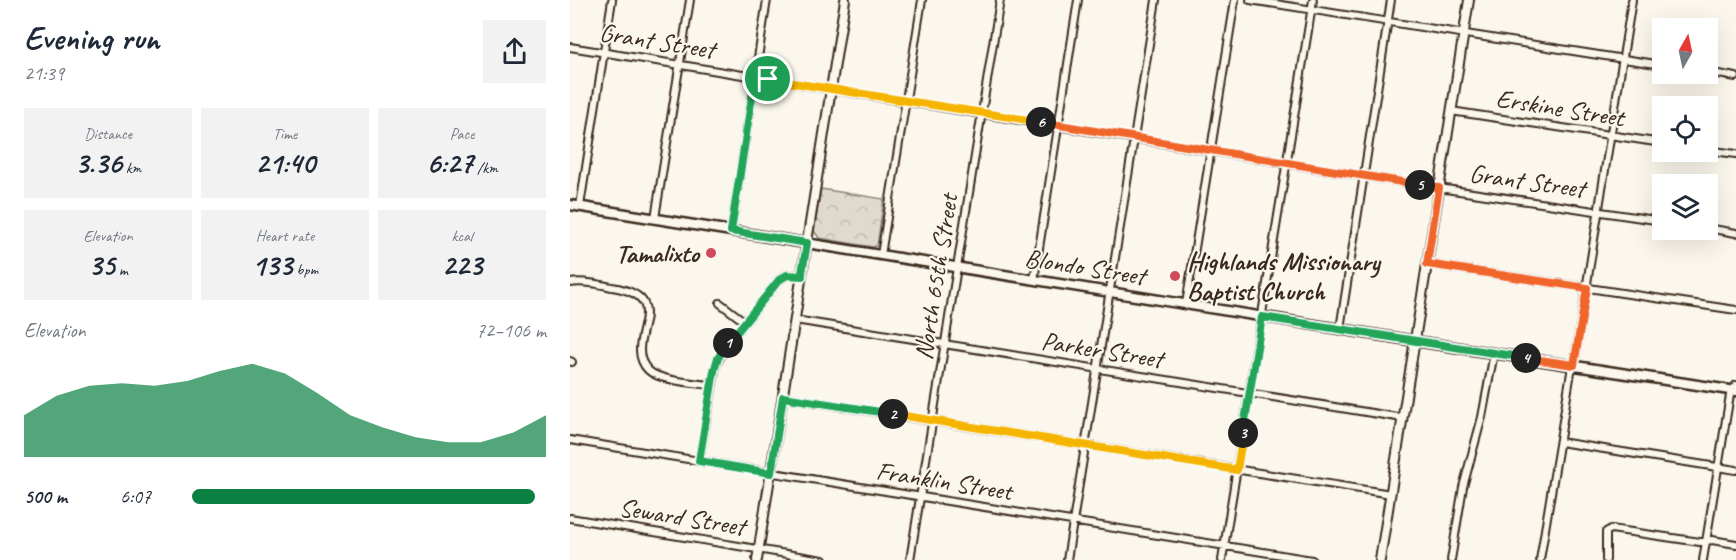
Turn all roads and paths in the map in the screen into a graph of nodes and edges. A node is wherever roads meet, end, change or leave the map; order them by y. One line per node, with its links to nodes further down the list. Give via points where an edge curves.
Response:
1 (612, 0): 19 (street)
2 (690, 0): 22 (street)
3 (767, 0): 25 (street)
4 (845, 0): 26 (street)
5 (922, 0): 27 (street)
6 (1000, 0): 29 (street, North 65th Street)
7 (1078, 0): 30 (street)
8 (1156, 0): 32 (street)
9 (1235, 0): 34 (street)
10 (1250, 0): 15 (street)
11 (1313, 0): 15 (street)
12 (1391, 0): 16 (street)
13 (1469, 0): 17 (street)
14 (1632, 0): 20 (street)
15 (1311, 10): 16 (street); 37 (street)
16 (1388, 23): 17 (street); 38 (street)
17 (1463, 35): 20 (street); 28 (street)
18 (570, 47): 19 (street, Grant Street)
19 (604, 52): 22 (street, Grant Street); 41 (street)
20 (1623, 59): 21 (street); 31 (street)
21 (1652, 63)
22 (679, 65): 25 (street, Grant Street); 43 (street)
23 (1718, 74): 24 (street)
24 (1736, 76)
25 (755, 77): 26 (street, Grant Street); 46 (street)
26 (831, 89): 27 (street, Grant Street); 48 (street)
27 (906, 100): 29 (street, Grant Street); 49 (street)
28 (1451, 111): 31 (street, Erskine Street); 39 (street)
29 (982, 113): 30 (street, Grant Street); 51 (street, North 65th Street)
30 (1058, 125): 32 (street, Grant Street); 53 (street)
31 (1611, 136): 33 (street, Erskine Street); 42 (street)
32 (1135, 137): 34 (street, Grant Street); 56 (street)
33 (1652, 142)
34 (1211, 150): 37 (street, Grant Street); 58 (street)
35 (1718, 152): 36 (street)
36 (1736, 154)
37 (1287, 162): 38 (street, Grant Street); 60 (street)
38 (1364, 175): 39 (street, Grant Street); 63 (street)
39 (1439, 188): 42 (street, Grant Street); 50 (street)
40 (570, 204): 41 (main road, Blondo Street)
41 (580, 206): 43 (main road, Blondo Street)
42 (1599, 212): 44 (street, Grant Street); 55 (street)
43 (655, 219): 46 (main road, Blondo Street)
44 (1652, 220)
45 (1718, 230): 47 (street)
46 (731, 231): 48 (main road, Blondo Street)
47 (1736, 233)
48 (807, 243): 49 (main road, Blondo Street); 52 (street)
49 (881, 255): 51 (main road, Blondo Street)
50 (1427, 264): 55 (street); 64 (street)
51 (958, 267): 53 (main road, Blondo Street); 65 (street, North 65th Street)
52 (802, 276): 61 (street); 62 (street, via 783,276)
53 (1034, 280): 56 (main road, Blondo Street)
54 (570, 283): 69 (street, via 635,293 646,308 640,352 645,367 661,377)
55 (1587, 288): 59 (street); 67 (street)
56 (1110, 292): 58 (main road, Blondo Street); 68 (street)
57 (720, 303): 62 (street)
58 (1186, 304): 60 (main road, Blondo Street)
59 (1736, 310)
60 (1262, 317): 63 (main road, Blondo Street); 71 (street)
61 (795, 320): 65 (street, Parker Street); 72 (street)
62 (745, 322): 69 (street, via 718,358)
63 (1340, 329): 64 (main road, Blondo Street)
64 (1415, 341): 66 (main road, Blondo Street); 73 (street)
65 (945, 344): 68 (street, Parker Street); 74 (street, North 65th Street)
66 (1494, 353): 67 (main road, Blondo Street); 98 (street, via 1463,487)
67 (1574, 365): 70 (main road, Blondo Street); 76 (street)
68 (1098, 369): 71 (street, Parker Street); 77 (street)
69 (711, 386): 78 (street)
70 (1735, 389): 79 (street, via 1730,394)
71 (1249, 393): 73 (street, Parker Street); 80 (street)
72 (783, 397): 74 (street); 82 (street)
73 (1403, 418): 83 (street)
74 (933, 421): 77 (street); 84 (street, North 65th Street)
75 (570, 440): 78 (street, Franklin Street)
76 (1560, 442): 79 (street); 99 (street)
77 (1086, 445): 80 (street); 86 (street)
78 (699, 461): 82 (street, Franklin Street)
79 (1718, 467): 81 (street); 87 (street)
80 (1237, 470): 83 (street); 89 (street)
81 (1736, 470)
82 (771, 473): 84 (street, Franklin Street); 90 (street)
83 (1391, 494): 97 (street)
84 (920, 497): 86 (street, Franklin Street); 93 (street, North 65th Street)
85 (570, 518): 90 (street, Seward Street)
86 (1073, 522): 89 (street, Franklin Street); 94 (street)
87 (1706, 541): 88 (street); 100 (street, via 1607,530); 101 (street)
88 (1736, 544)
89 (1225, 546): 95 (street); 96 (street, Franklin Street)
90 (759, 549): 91 (street); 92 (street, Seward Street)
91 (757, 560)
92 (823, 560)
93 (910, 560)
94 (1067, 560)
95 (1222, 560)
96 (1312, 560)
97 (1380, 560)
98 (1451, 560)
99 (1540, 560)
100 (1606, 560)
101 (1703, 560)

